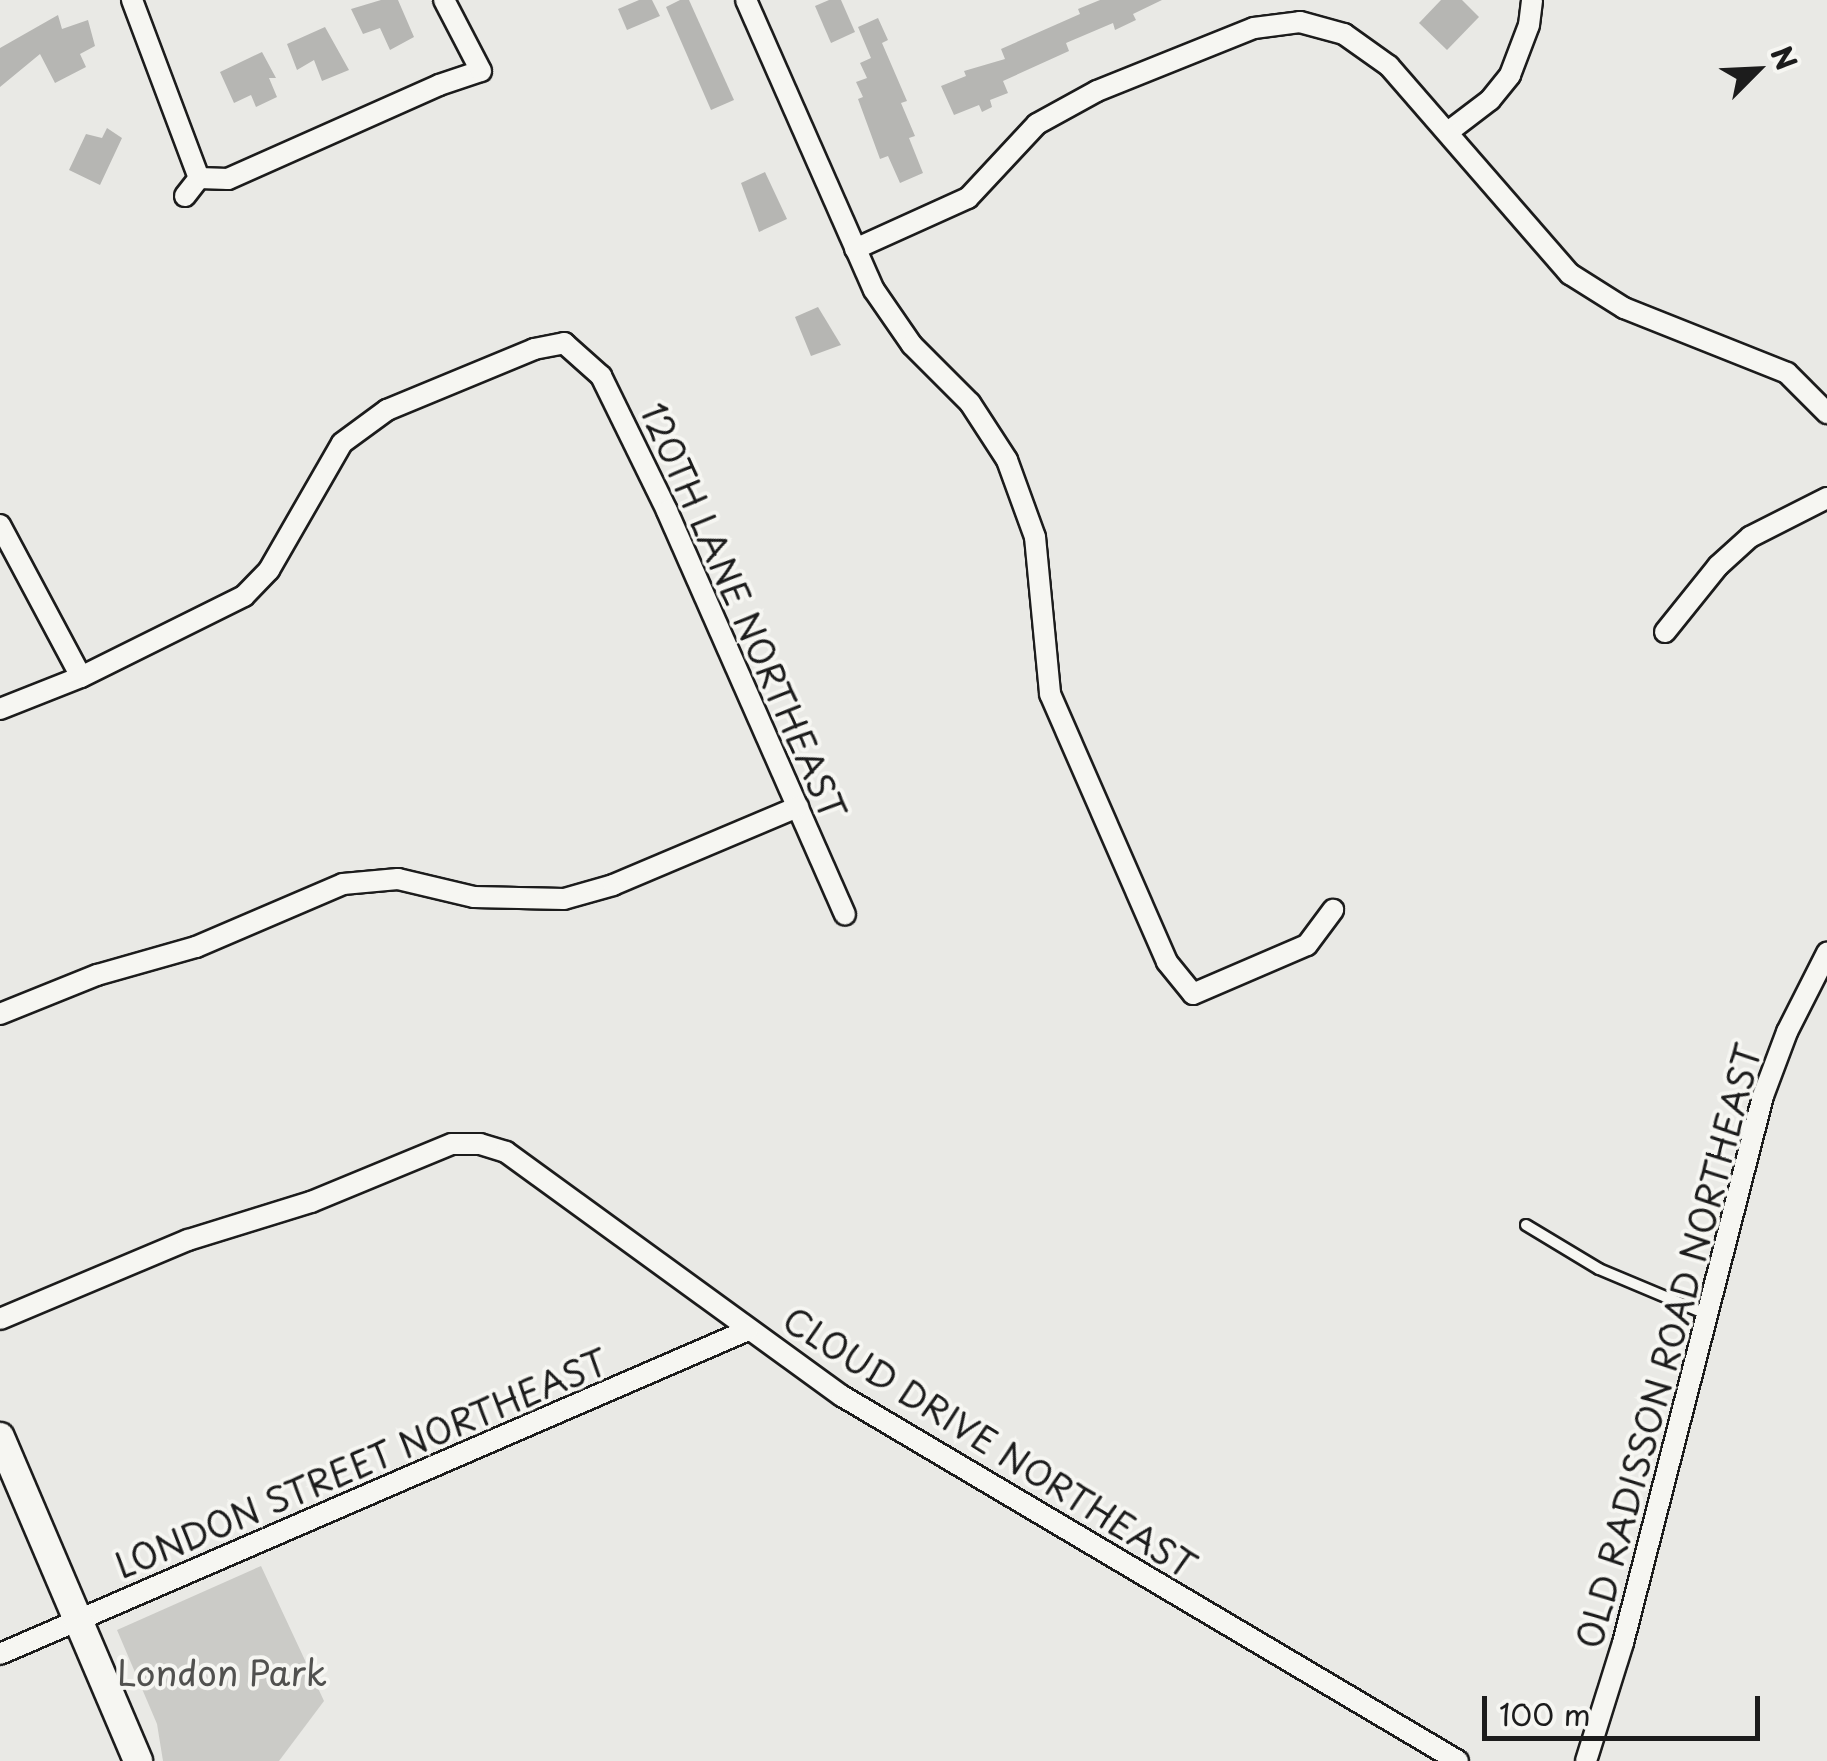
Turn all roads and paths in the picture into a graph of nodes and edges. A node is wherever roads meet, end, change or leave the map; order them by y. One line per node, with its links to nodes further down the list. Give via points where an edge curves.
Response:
1 (132, 0): 6 (street)
2 (444, 0): 6 (street, via 481,71 228,179)
3 (746, 0): 8 (street)
4 (1532, 0): 5 (street, via 1510,75)
5 (1448, 132): 8 (street, via 1362,44 1300,22 1254,28 1096,91 1038,124 968,198); 9 (street, via 1570,274 1624,308 1786,373)
6 (199, 178): 7 (street)
7 (185, 196)
8 (855, 249): 16 (street, via 891,318 970,403 1007,460 1035,537 1045,660 1061,726 1167,962 1193,994 1308,945)
9 (1827, 413)
10 (1827, 498): 12 (street, via 1750,536)
11 (0, 525): 13 (street)
12 (1665, 632)
13 (80, 677): 14 (street); 15 (street, 120TH LANE NORTHEAST, via 244,596 269,570 342,442 387,410 534,349 567,345 601,376)
14 (0, 709)
15 (798, 806): 17 (street, 120TH LANE NORTHEAST); 19 (street, via 564,899 474,897 398,879 343,884 196,946 97,975)
16 (1333, 910)
17 (846, 915)
18 (1827, 953): 21 (street, OLD RADISSON ROAD NORTHEAST, via 1764,1096)
19 (0, 1014)
20 (1526, 1225): 21 (lane, via 1599,1269)
21 (1706, 1314): 29 (street, OLD RADISSON ROAD NORTHEAST, via 1623,1643)
22 (0, 1319): 23 (street, CLOUD DRIVE NORTHEAST, via 188,1240 311,1202 452,1144 480,1144 506,1152)
23 (748, 1330): 25 (street, LONDON STREET NORTHEAST); 28 (street, CLOUD DRIVE NORTHEAST, via 842,1396)
24 (0, 1437): 25 (street)
25 (80, 1620): 26 (street, LONDON STREET NORTHEAST); 27 (street)
26 (0, 1654)
27 (138, 1761)
28 (1458, 1761)
29 (1586, 1761)

